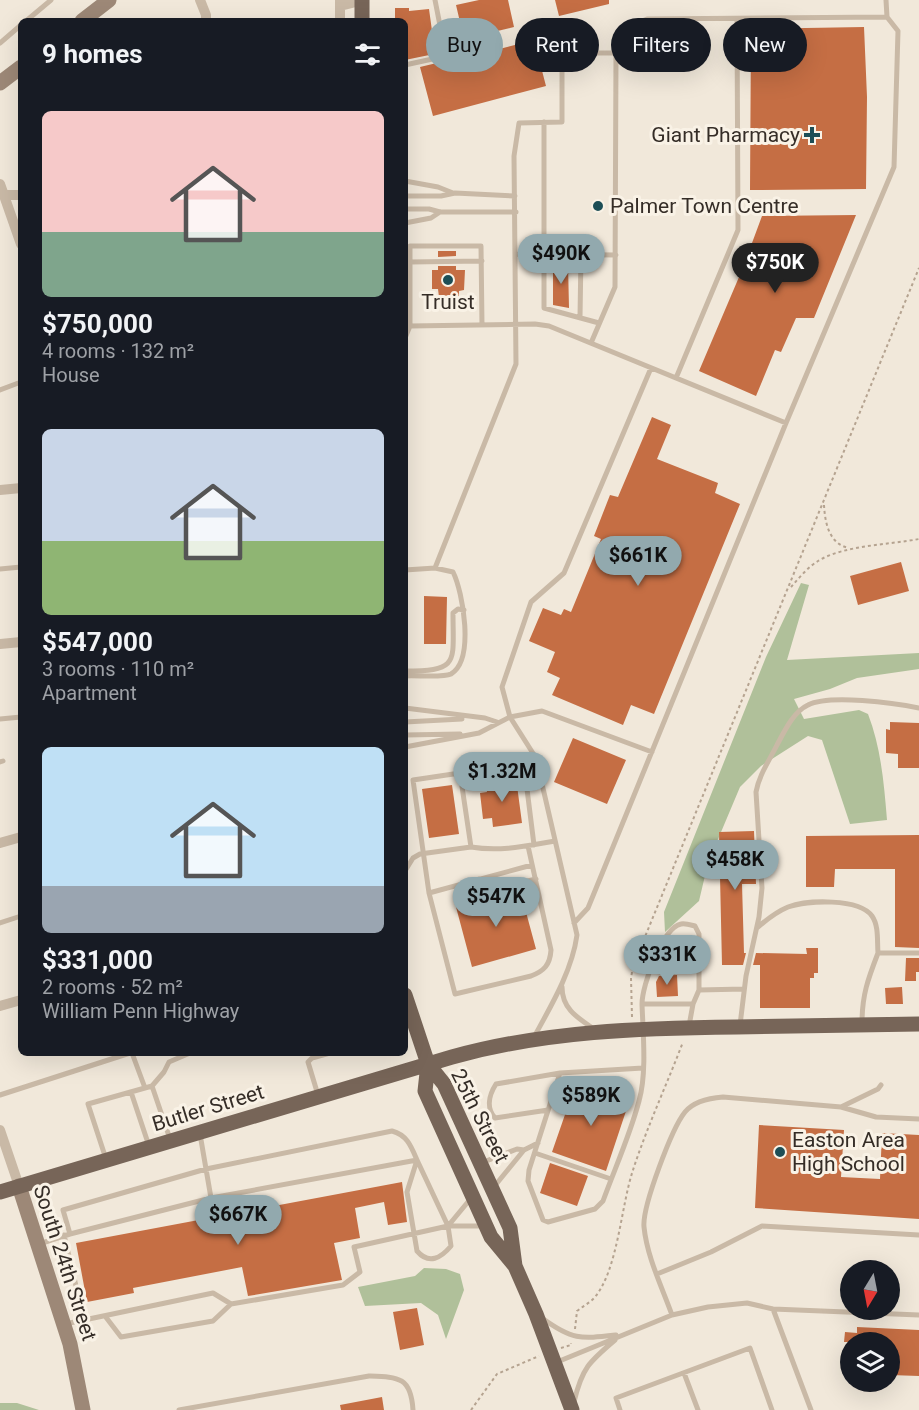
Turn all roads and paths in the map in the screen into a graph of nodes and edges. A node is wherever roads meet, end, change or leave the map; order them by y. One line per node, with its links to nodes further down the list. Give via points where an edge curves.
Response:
1 (51, 0): 9 (lane)
2 (109, 0): 10 (street)
3 (200, 0): 11 (street)
4 (362, 0): 7 (street); 12 (main road)
5 (435, 0): 17 (lane, via 446,56)
6 (886, 0): 8 (lane)
7 (340, 3)
8 (887, 17): 13 (lane); 53 (lane, via 898,31 894,167)
9 (30, 18)
10 (86, 18)
11 (206, 18)
12 (362, 18)
13 (807, 18)
14 (18, 28): 15 (lane)
15 (0, 43)
16 (611, 53): 22 (lane, via 562,53 562,122)
17 (408, 64)
18 (18, 70): 21 (street)
19 (616, 72): 38 (lane)
20 (737, 72): 50 (lane, via 738,230)
21 (0, 84)
22 (544, 122): 29 (lane, via 519,123 514,156); 36 (lane)
23 (408, 182): 25 (lane)
24 (0, 184): 26 (street)
25 (454, 193): 28 (lane); 29 (lane)
26 (4, 195): 27 (street); 34 (street)
27 (18, 195)
28 (408, 196)
29 (515, 196): 32 (lane)
30 (408, 209): 31 (lane)
31 (440, 212): 32 (lane); 33 (lane)
32 (516, 212): 35 (lane)
33 (408, 223)
34 (18, 235)
35 (516, 254): 36 (lane); 44 (lane)
36 (545, 255): 37 (lane); 42 (lane, via 544,308)
37 (581, 255): 38 (lane); 42 (lane)
38 (615, 255): 43 (lane, via 615,287)
39 (482, 261): 40 (lane); 40 (lane, via 482,246 410,246); 45 (lane)
40 (410, 262): 46 (lane)
41 (919, 268): 56 (path)
42 (580, 317): 43 (lane)
43 (599, 323): 48 (lane)
44 (516, 324): 45 (lane); 48 (lane, via 549,326); 60 (lane, via 516,364)
45 (482, 325): 46 (lane)
46 (410, 326): 47 (lane)
47 (408, 331)
48 (591, 343): 49 (lane)
49 (651, 368): 50 (lane); 72 (lane, via 564,573 531,602 502,687)
50 (676, 378): 53 (lane)
51 (18, 383): 52 (lane)
52 (0, 390)
53 (786, 423): 80 (lane)
54 (18, 488): 55 (street)
55 (0, 490)
56 (824, 503): 58 (path, via 833,539 842,546); 63 (path)
57 (919, 539): 58 (path)
58 (855, 548): 63 (path, via 816,562)
59 (18, 567): 61 (lane)
60 (435, 568): 62 (lane); 64 (lane, via 453,572)
61 (0, 569)
62 (408, 570)
63 (789, 589): 111 (path, via 633,966)
64 (464, 610): 67 (lane, via 453,613 450,662 435,671); 68 (lane, via 461,662 456,670 450,675)
65 (18, 642): 66 (street)
66 (0, 645)
67 (408, 671)
68 (408, 676)
69 (408, 708): 73 (lane)
70 (919, 708): 96 (lane, via 823,700 808,704 792,720 758,780 762,888)
71 (18, 717): 74 (lane)
72 (510, 717): 76 (lane); 80 (lane, via 542,711); 83 (lane, via 536,758)
73 (479, 718): 75 (lane); 76 (lane)
74 (0, 719)
75 (408, 722)
76 (497, 722): 77 (lane)
77 (479, 733): 78 (lane); 79 (lane)
78 (408, 735)
79 (408, 746)
80 (652, 752): 95 (lane, via 588,908)
81 (460, 773): 85 (lane, via 466,765 513,759 524,765); 86 (lane); 87 (lane, via 413,780)
82 (18, 838): 84 (street)
83 (555, 841): 85 (lane); 95 (lane)
84 (0, 843)
85 (531, 845): 86 (lane, via 493,850); 88 (lane)
86 (471, 847): 87 (lane)
87 (424, 853): 89 (lane, via 413,858); 92 (lane)
88 (532, 865): 90 (lane); 91 (lane)
89 (408, 866)
90 (479, 879): 91 (lane, via 489,890); 92 (lane)
91 (536, 879): 92 (lane, via 551,950 547,967 531,976 456,994)
92 (429, 893)
93 (18, 917): 94 (lane)
94 (0, 923)
95 (574, 924): 99 (lane, via 575,945)
96 (757, 929): 97 (lane, via 789,907 813,902 863,907 873,917 877,929); 100 (lane)
97 (878, 953): 98 (lane); 108 (lane, via 865,986)
98 (919, 953)
99 (562, 982): 112 (lane, via 566,1005); 113 (lane)
100 (744, 989): 101 (lane); 109 (lane)
101 (699, 990): 104 (lane, via 699,934 695,926 681,923 672,928 644,982); 105 (lane)
102 (18, 1001): 106 (street)
103 (408, 1004): 118 (main road)
104 (642, 1004): 105 (lane); 111 (lane)
105 (693, 1004): 110 (lane)
106 (0, 1006)
107 (919, 1024): 108 (main road, Butler Street)
108 (862, 1025): 109 (main road, Butler Street)
109 (740, 1027): 110 (main road, Butler Street)
110 (688, 1028): 111 (main road, Butler Street); 163 (path, via 634,1168 605,1280 595,1296 577,1311)
111 (638, 1029): 112 (main road, Butler Street); 119 (lane)
112 (597, 1032): 113 (main road, Butler Street)
113 (534, 1038): 118 (main road, Butler Street)
114 (122, 1056): 125 (lane)
115 (132, 1056): 123 (lane)
116 (183, 1056): 122 (lane, via 169,1062)
117 (319, 1056): 126 (lane, via 308,1062)
118 (428, 1064): 126 (main road, Butler Street); 139 (main road, 25th Street, via 444,1084); 145 (main road, 25th Street, via 424,1091)
119 (643, 1068): 120 (lane); 141 (lane, via 640,1100)
120 (560, 1073): 128 (lane); 128 (lane, via 496,1084 489,1097 490,1113 495,1118)
121 (881, 1085): 127 (lane)
122 (152, 1086): 123 (lane); 132 (lane)
123 (145, 1088): 124 (lane)
124 (131, 1092): 134 (lane); 137 (lane, via 88,1104)
125 (0, 1095)
126 (319, 1097): 131 (main road, Butler Street)
127 (841, 1107): 129 (lane, via 876,1117); 154 (lane, via 723,1097 709,1098 686,1110 645,1210 646,1241)
128 (548, 1110): 133 (lane)
129 (919, 1119)
130 (0, 1130): 142 (street, South 24th Street)
131 (199, 1132): 132 (main road, Butler Street); 140 (lane)
132 (171, 1141): 134 (main road, Butler Street)
133 (538, 1143): 135 (lane); 136 (lane)
134 (150, 1147): 137 (main road, Butler Street)
135 (524, 1150): 139 (lane); 143 (lane)
136 (535, 1153): 141 (lane); 141 (lane, via 528,1181 543,1220 548,1222 595,1209 603,1201)
137 (107, 1160): 142 (main road, Butler Street)
138 (417, 1160): 140 (lane, via 402,1133 392,1131); 146 (lane); 147 (lane); 150 (lane, via 407,1192)
139 (481, 1163): 143 (main road, 25th Street)
140 (206, 1169): 146 (lane); 149 (lane, via 63,1210)
141 (611, 1179)
142 (18, 1186): 144 (main road, Butler Street); 152 (street, South 24th Street)
143 (493, 1189): 153 (main road, 25th Street, via 510,1228)
144 (0, 1192)
145 (472, 1197): 147 (lane); 148 (main road, 25th Street)
146 (211, 1198): 149 (lane)
147 (448, 1226): 148 (lane); 150 (lane); 150 (lane, via 451,1246 432,1260 417,1251)
148 (486, 1226): 153 (main road, 25th Street)
149 (67, 1234): 152 (lane); 161 (lane)
150 (414, 1234): 155 (lane, via 354,1247 360,1272 343,1285)
151 (919, 1235): 154 (lane, via 762,1226)
152 (37, 1244): 162 (street, South 24th Street)
153 (515, 1266): 157 (main road, 25th Street)
154 (657, 1275): 158 (lane)
155 (231, 1304): 159 (lane, via 213,1293); 159 (lane, via 213,1321 121,1337)
156 (773, 1309): 158 (lane, via 741,1304); 160 (lane); 177 (lane)
157 (536, 1314): 164 (lane, via 573,1337); 167 (main road, 25th Street)
158 (672, 1315): 164 (lane)
159 (105, 1316): 161 (lane)
160 (919, 1316)
161 (84, 1320): 162 (lane)
162 (63, 1324): 169 (street, South 24th Street)
163 (574, 1332)
164 (621, 1335): 167 (lane); 173 (lane, via 584,1370)
165 (572, 1342): 167 (path)
166 (536, 1356): 172 (path, via 497,1374)
167 (558, 1356): 173 (main road, 25th Street)
168 (684, 1373): 174 (lane, via 616,1398); 175 (lane); 176 (lane, via 750,1348)
169 (83, 1410)
170 (178, 1410): 171 (lane, via 369,1376 405,1382 412,1393)
171 (413, 1410)
172 (471, 1410)
173 (572, 1410)
174 (620, 1410)
175 (698, 1410)
176 (772, 1410)
177 (811, 1410)

